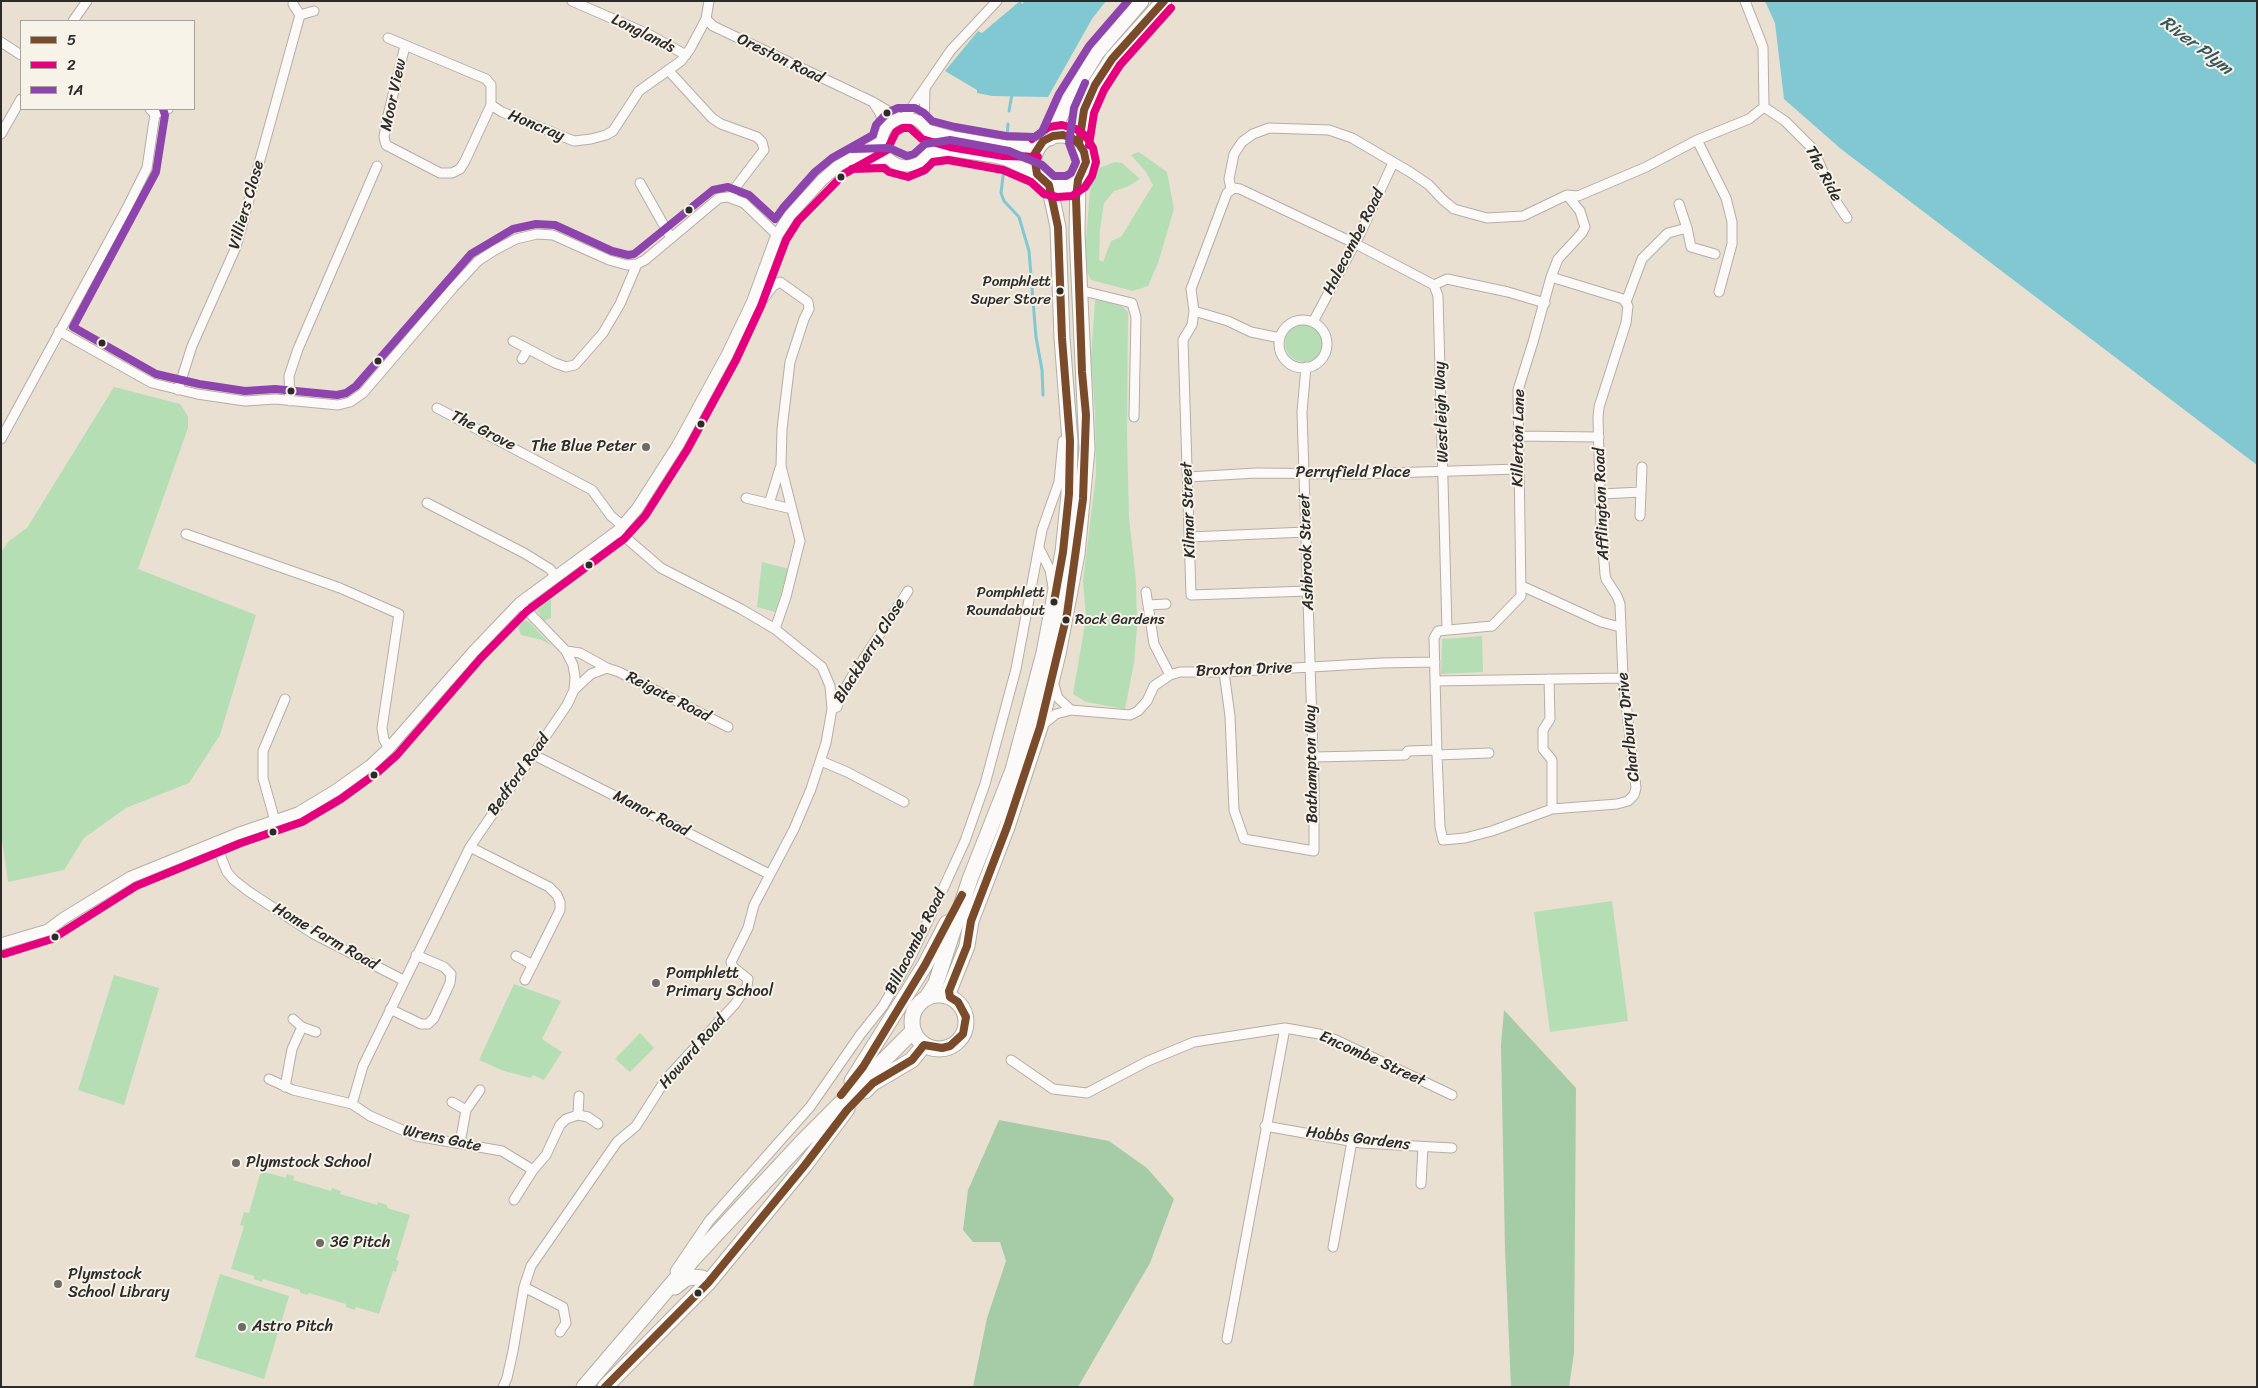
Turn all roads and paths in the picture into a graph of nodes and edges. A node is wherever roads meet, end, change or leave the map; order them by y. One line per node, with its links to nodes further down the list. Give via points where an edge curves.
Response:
1 (87, 1): 13 (street)
2 (572, 1): 17 (street, Longlands)
3 (709, 1): 12 (street)
4 (997, 1): 20 (street, via 951,50)
5 (1164, 1): 11 (main road)
6 (1745, 1): 24 (street, via 1763,47)
7 (294, 4): 10 (street)
8 (1139, 4): 11 (main road); 32 (main road, via 1097,52)
9 (314, 11): 10 (street)
10 (300, 15): 69 (street, Villiers Close, via 236,247 192,346)
11 (1148, 17): 33 (main road, via 1112,59 1095,85 1084,110)
12 (706, 19): 17 (street, Honcray); 22 (street, Oreston Road, via 737,38)
13 (74, 20)
14 (388, 38): 16 (street)
15 (1, 42): 18 (street)
16 (405, 46): 23 (street, via 486,79 491,85); 23 (street, Moor View, via 387,119 386,144 440,173 452,174 465,161)
17 (688, 52): 19 (street, Honcray)
18 (20, 54)
19 (668, 70): 23 (street, Honcray, via 639,91 613,131 591,139 574,141); 45 (street, via 712,118 762,142 764,150)
20 (925, 88): 26 (street); 27 (street)
21 (20, 101): 29 (street)
22 (873, 102): 26 (street, Oreston Road); 28 (street)
23 (490, 105)
24 (1764, 107): 30 (street, via 1749,119); 47 (street, The Ride, via 1785,121 1813,149)
25 (152, 112): 63 (street, via 147,168)
26 (903, 118): 27 (street, via 912,118); 28 (street, via 894,120)
27 (926, 127): 32 (street, via 953,137 1005,146); 34 (street, via 930,145)
28 (884, 130): 31 (street)
29 (1, 134)
30 (1697, 140): 44 (street, via 1646,167 1578,196); 57 (street, via 1731,214 1732,244)
31 (881, 142): 35 (street); 36 (street)
32 (1044, 142): 33 (main road, via 1062,135); 39 (main road, via 1034,156)
33 (1079, 144): 40 (main road, via 1086,162)
34 (928, 153): 35 (street, via 920,162 907,167); 39 (street, via 948,150 994,157)
35 (887, 158): 36 (street)
36 (852, 159): 49 (street, via 822,180 790,215)
37 (1393, 163): 43 (street, via 1352,138 1329,130 1269,128 1242,142 1234,154 1229,179); 44 (street, via 1429,185 1454,209 1471,215 1523,216); 51 (street, Halecombe Road)
38 (377, 166): 70 (street, via 298,349 289,376)
39 (1037, 174): 42 (main road)
40 (1078, 180): 42 (main road, via 1069,186); 56 (main road)
41 (640, 183): 50 (street)
42 (1049, 185): 72 (main road, Billacombe Road, via 1058,227)
43 (1231, 189): 51 (street, via 1240,188); 61 (street, Kilmar Street, via 1191,289)
44 (1567, 195): 54 (street, Killerton Lane, via 1580,211 1585,227 1558,259)
45 (732, 198): 49 (street, via 744,203); 50 (street, via 719,198)
46 (1678, 204): 48 (street)
47 (1847, 218)
48 (1687, 228): 52 (street, via 1691,247); 59 (street, Afflington Road, via 1668,233 1642,259)
49 (777, 235): 60 (street)
50 (671, 238): 53 (street)
51 (1354, 243): 55 (street); 62 (street, Halecombe Road)
52 (1715, 254)
53 (637, 264): 66 (street, via 603,333 575,365 566,367); 70 (street, via 609,260 553,235 537,234 516,239 478,262 452,288 363,393 338,406)
54 (1551, 278): 58 (street, Killerton Lane); 59 (street)
55 (1434, 285): 58 (street, via 1448,279); 80 (street, Westleigh Way, via 1438,296)
56 (1079, 290): 73 (street, via 1132,303 1136,317); 114 (main road, via 1086,415 1083,499 1067,614)
57 (1718, 292)
58 (1545, 302): 74 (street, Killerton Lane, via 1518,390)
59 (1626, 302): 75 (street, Afflington Road, via 1626,323 1599,407)
60 (752, 303): 77 (street, via 758,306 780,282 808,302 810,309 790,362); 90 (street, via 678,445 637,509)
61 (1194, 311): 64 (street, via 1251,332); 82 (street, Kilmar Street, via 1192,325 1183,340)
62 (1314, 322): 64 (street, via 1294,321); 68 (street, via 1324,332 1327,347 1320,361)
63 (60, 331): 69 (street, via 132,374); 76 (street)
64 (1280, 338): 68 (street, via 1280,349 1287,361)
65 (513, 341): 66 (street)
66 (528, 349): 67 (street)
67 (522, 359)
68 (1306, 367): 81 (street, Ashbrook Street, via 1302,405)
69 (178, 390): 70 (street, via 245,401)
70 (290, 401)
71 (437, 408): 90 (street, The Grove, via 592,490)
72 (1066, 414): 94 (street, Billacombe Road, via 1059,482); 100 (main road, Billacombe Road, via 1070,442 1069,494)
73 (1134, 417)
74 (1518, 436): 75 (street, Afflington Road); 79 (street, Killerton Lane)
75 (1599, 437): 84 (street, Afflington Road)
76 (1, 439)
77 (781, 466): 87 (street); 88 (street)
78 (1642, 467): 83 (street)
79 (1518, 469): 80 (street, Perryfield Place); 96 (street, Killerton Lane)
80 (1444, 472): 81 (street, Perryfield Place); 106 (street, Westleigh Way)
81 (1304, 473): 82 (street, Perryfield Place); 91 (street, Ashbrook Street)
82 (1188, 477): 93 (street, Kilmar Street)
83 (1641, 492): 84 (street); 89 (street)
84 (1601, 494): 104 (street, Afflington Road, via 1605,574 1620,604)
85 (746, 498): 87 (street)
86 (426, 503): 95 (street, via 524,553 550,569)
87 (769, 504): 88 (street)
88 (792, 509): 105 (street, via 800,541)
89 (1640, 516)
90 (620, 529): 95 (street); 105 (street, Howard Road, via 661,568)
91 (1306, 532): 93 (street); 98 (street, Ashbrook Street)
92 (186, 534): 123 (street, via 340,588 399,614 382,728)
93 (1189, 537): 98 (street, Kilmar Street, via 1191,595)
94 (1039, 548): 100 (street, Billacombe Road, via 1050,570); 173 (street, Billacombe Road, via 1016,669 985,784 965,841 910,959 883,1006 810,1107 709,1221)
95 (556, 577): 101 (street)
96 (1522, 586): 104 (street, via 1601,622); 106 (street, via 1521,596 1487,628)
97 (908, 591): 119 (street, Blackberry Close, via 851,678 837,706)
98 (1308, 591): 111 (street, Ashbrook Street)
99 (1146, 592): 103 (street)
100 (1054, 602): 135 (main road, Billacombe Road, via 1013,770)
101 (520, 603): 107 (street); 123 (street)
102 (1166, 604): 103 (street)
103 (1148, 605): 112 (street, via 1154,644)
104 (1620, 627): 113 (street, Charlbury Drive)
105 (775, 629): 119 (street, Howard Road, via 822,667 830,686)
106 (1447, 629): 108 (street, via 1438,631 1434,638)
107 (566, 651): 109 (street, Reigate Road, via 580,653); 117 (street, via 575,677)
108 (1435, 662): 111 (street, Broxton Drive, via 1381,663); 116 (street)
109 (607, 668): 117 (street, Reigate Road, via 591,674); 121 (street, Reigate Road)
110 (1224, 672): 111 (street, Broxton Drive); 112 (street, Broxton Drive, via 1207,670); 127 (street, Bathampton Way, via 1230,716 1234,810 1244,839 1314,851)
111 (1310, 672): 127 (street, Bathampton Way)
112 (1170, 675): 120 (street, via 1154,686 1138,711 1130,715)
113 (1623, 678): 115 (street); 130 (street, Charlbury Drive, via 1636,779 1634,795 1617,804)
114 (1052, 679): 120 (street, via 1058,698); 122 (main road)
115 (1549, 679): 116 (street); 130 (street, via 1550,719 1543,730 1543,749 1552,760)
116 (1435, 681): 124 (street)
117 (574, 690): 126 (street, Bedford Road)
118 (285, 699): 131 (street, via 263,751 262,778)
119 (832, 709): 128 (street, Howard Road)
120 (1072, 710): 122 (street, via 1056,714)
121 (728, 727)
122 (1040, 727): 142 (main road, via 971,921 966,946 949,991)
123 (389, 748): 131 (street, via 336,790)
124 (1437, 753): 125 (street); 127 (street, via 1408,751 1405,755); 130 (street, Charlbury Drive, via 1443,840 1492,831)
125 (1490, 753)
126 (534, 755): 133 (street, Bedford Road); 134 (street, Manor Road)
127 (1313, 757)
128 (821, 761): 129 (street); 134 (street, Howard Road, via 794,829)
129 (904, 802)
130 (1552, 808)
131 (275, 821): 132 (street)
132 (215, 842): 136 (street, via 131,877 48,930); 140 (street, Home Farm Road, via 227,872 248,891 312,933)
133 (470, 847): 137 (street, Bedford Road); 139 (street, via 549,887 557,895 560,910)
134 (769, 874): 175 (street, Howard Road, via 731,962 748,979 747,986 735,1004 666,1079 636,1126 618,1142 531,1266)
135 (970, 879): 143 (main road, Billacombe Road, via 936,983); 163 (main road, Billacombe Road, via 925,966 863,1067)
136 (1, 944)
137 (416, 955): 140 (street, Bedford Road); 144 (street, via 444,967 450,974 450,984 434,1018 428,1024 421,1024)
138 (516, 956): 139 (street)
139 (533, 965): 141 (street)
140 (404, 980): 144 (street, Bedford Road)
141 (525, 980)
142 (950, 997): 143 (main road, via 942,994); 150 (main road, via 963,1009 966,1026 963,1034 950,1046)
143 (927, 998): 148 (main road, Billacombe Road, via 917,1005 913,1013)
144 (390, 1009): 158 (street, Bedford Road, via 364,1066)
145 (293, 1019): 146 (street)
146 (302, 1027): 149 (street); 153 (street, via 292,1049)
147 (1285, 1028): 151 (street, Encombe Street, via 1194,1042 1148,1061 1087,1093 1053,1089); 155 (street, Encombe Street, via 1336,1040); 161 (street)
148 (913, 1031): 150 (main road); 163 (main road, Billacombe Road)
149 (316, 1032)
150 (924, 1045): 171 (main road, via 912,1060 873,1083 847,1110)
151 (1011, 1060)
152 (268, 1079): 153 (street, Wrens Gate)
153 (285, 1087): 158 (street, Wrens Gate)
154 (480, 1090): 159 (street)
155 (1452, 1095)
156 (579, 1096): 160 (street)
157 (452, 1102): 159 (street)
158 (352, 1104): 165 (street, Wrens Gate, via 396,1129 416,1136)
159 (466, 1110): 165 (street)
160 (578, 1115): 162 (street); 168 (street, via 566,1118 560,1124 553,1144)
161 (1266, 1121): 164 (street, Hobbs Gardens); 178 (street)
162 (598, 1124)
163 (812, 1134): 173 (main road, Billacombe Road, via 715,1237)
164 (1352, 1141): 166 (street, Hobbs Gardens); 172 (street)
165 (460, 1143): 168 (street, Wrens Gate, via 502,1151)
166 (1423, 1147): 167 (street, Hobbs Gardens); 169 (street)
167 (1452, 1148)
168 (533, 1170): 170 (street)
169 (1421, 1184)
170 (514, 1200)
171 (753, 1228): 173 (main road, via 711,1268 701,1266); 174 (main road)
172 (1334, 1247)
173 (692, 1253): 176 (main road, Billacombe Road)
174 (708, 1283): 176 (main road, via 698,1276 685,1279); 181 (main road)
175 (524, 1287): 177 (street, via 563,1307 566,1323); 179 (street, Howard Road, via 508,1378)
176 (647, 1314): 180 (main road, Billacombe Road)
177 (560, 1332)
178 (1227, 1339)
179 (503, 1387)
180 (584, 1387)
181 (605, 1387)

